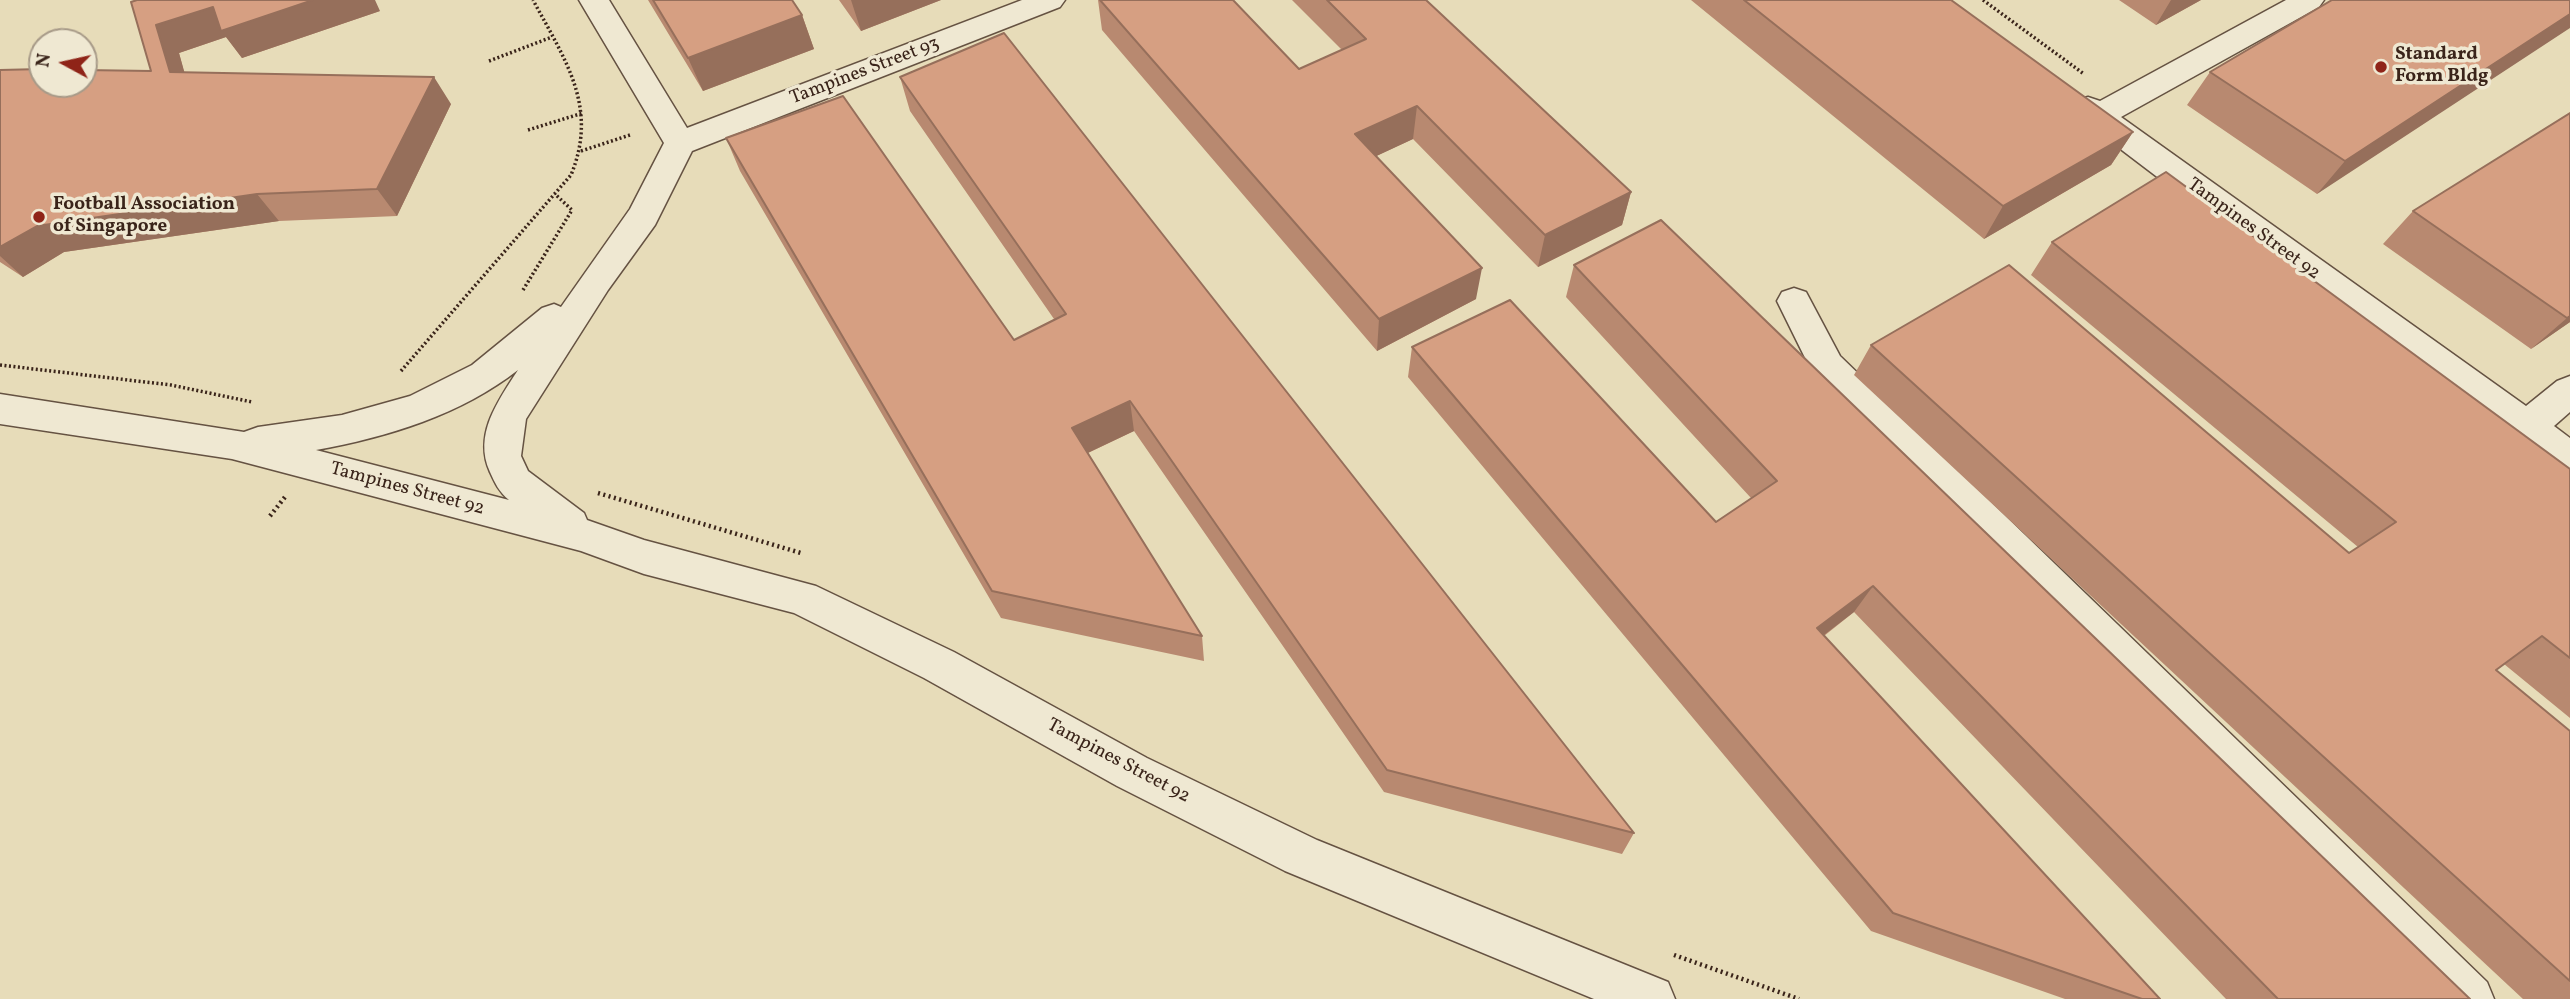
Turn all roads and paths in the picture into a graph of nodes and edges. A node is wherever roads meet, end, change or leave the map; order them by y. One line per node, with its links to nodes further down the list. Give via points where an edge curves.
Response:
1 (533, 0): 5 (path)
2 (594, 0): 11 (street)
3 (1050, 0): 11 (street, Tampines Street 93)
4 (2309, 0): 9 (street)
5 (552, 37): 6 (path); 8 (path)
6 (489, 61)
7 (2066, 92): 9 (street, Tampines Street 92)
8 (583, 113): 10 (path); 12 (path)
9 (2099, 116): 22 (street, Tampines Street 92)
10 (528, 130)
11 (674, 132): 12 (path); 14 (street, Tampines Street 92, via 643,216)
12 (581, 151): 13 (path, via 571,175)
13 (555, 194): 15 (path, via 572,210); 18 (path)
14 (596, 281): 23 (street, Tampines Street 92, via 518,351 474,382 416,409 353,431); 25 (street, Tampines Street 92, via 508,416 502,456 514,482)
15 (521, 292)
16 (1794, 301): 27 (street, via 1827,366)
17 (0, 365): 20 (path, via 172,384)
18 (395, 378)
19 (2570, 391): 22 (street)
20 (253, 403)
21 (0, 409): 23 (street, Tampines Street 92)
22 (2527, 427): 24 (street, Tampines Street 92)
23 (232, 444): 25 (street, Tampines Street 92)
24 (2570, 458)
25 (582, 535): 26 (street, Tampines Street 92, via 644,557 802,598 1301,856)
26 (1651, 999)
27 (2470, 999)

